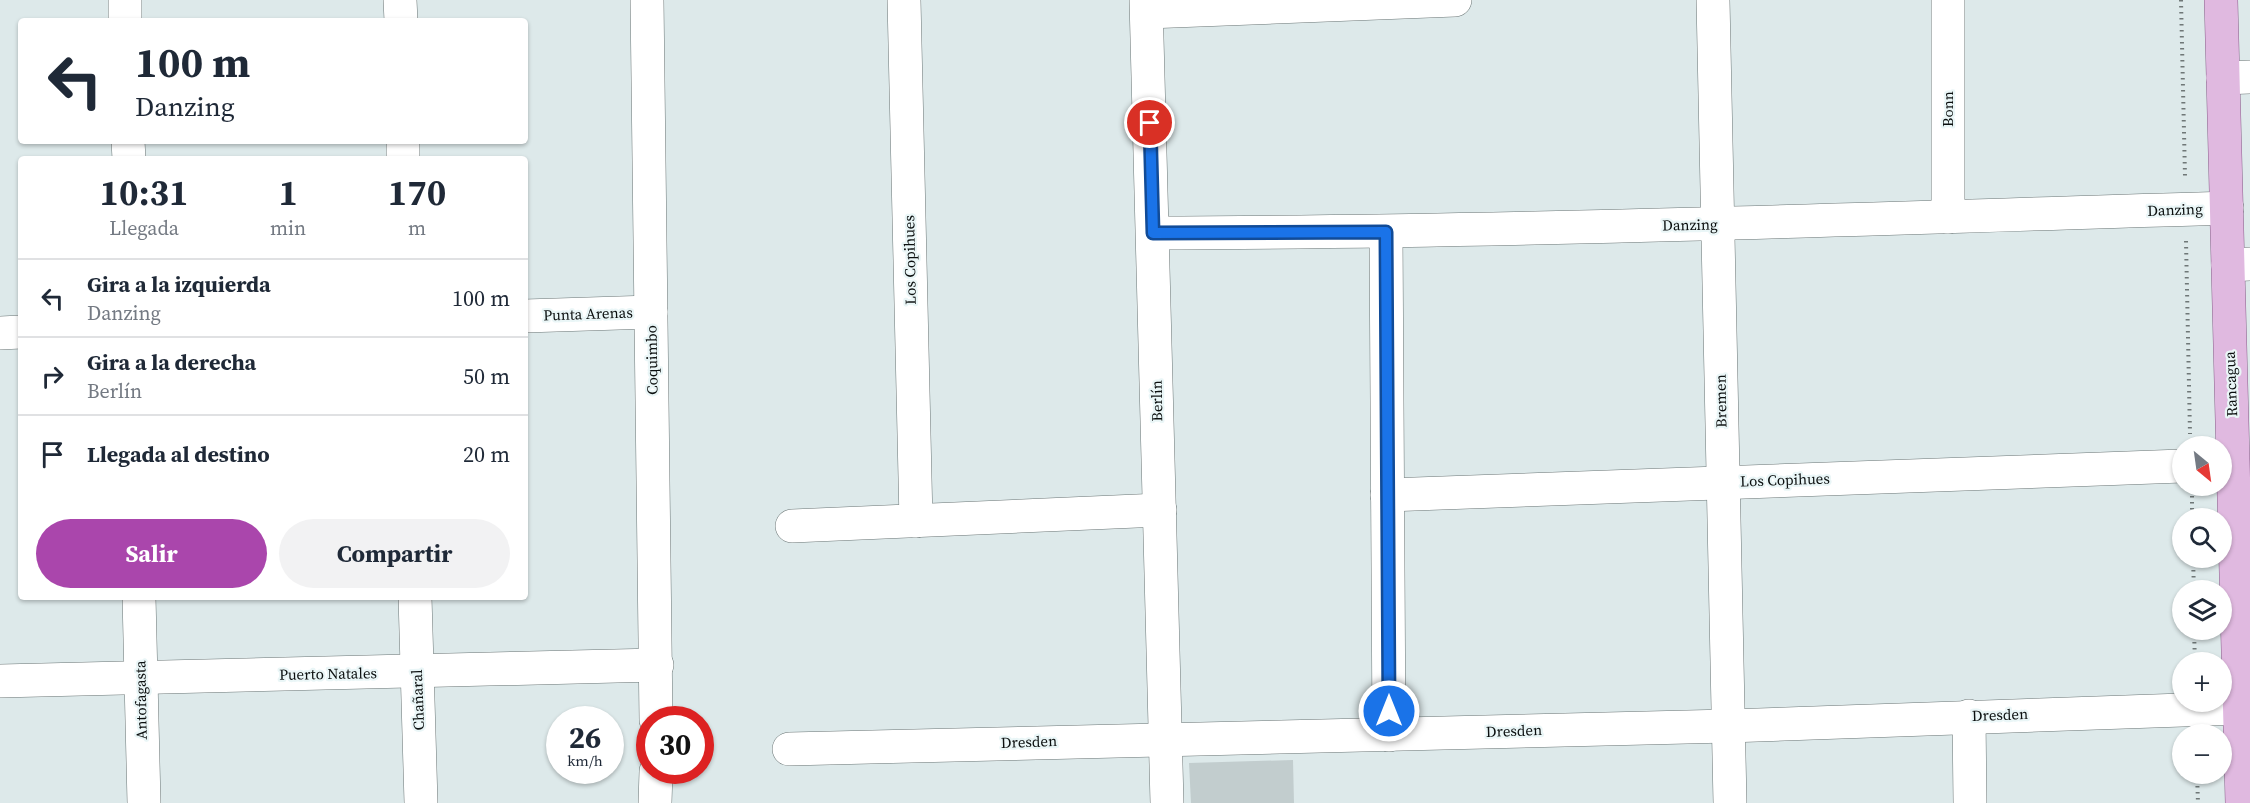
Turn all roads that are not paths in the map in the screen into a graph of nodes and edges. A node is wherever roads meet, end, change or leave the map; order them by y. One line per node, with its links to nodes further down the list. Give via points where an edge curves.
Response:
1 (125, 0): 10 (street)
2 (400, 0): 11 (street)
3 (646, 0): 19 (street, Coquimbo)
4 (904, 0): 28 (street, Los Copihues)
5 (1455, 0): 9 (street)
6 (1713, 0): 15 (street, Bremen)
7 (1948, 0): 14 (street, Bonn)
8 (2221, 0): 12 (main road, Rancagua)
9 (1147, 6): 17 (street, Berlín)
10 (125, 18)
11 (401, 18)
12 (2237, 77): 13 (main road, Rancagua)
13 (2227, 208): 14 (street, Danzing); 18 (main road, Rancagua)
14 (1948, 217): 15 (street, Danzing)
15 (1718, 225): 16 (street, Danzing); 25 (street, Bremen)
16 (1386, 232): 17 (street, Danzing); 26 (street)
17 (1153, 233): 27 (street, Berlín)
18 (2239, 264): 23 (main road, Rancagua)
19 (651, 312): 20 (street, Punta Arenas); 32 (street, Coquimbo)
20 (528, 316)
21 (18, 332): 22 (street)
22 (0, 333)
23 (2235, 464): 37 (main road, Rancagua)
24 (2172, 466): 25 (street, Los Copihues)
25 (1723, 483): 26 (street, Los Copihues); 39 (street, Bremen)
26 (1387, 495): 40 (street)
27 (1160, 510): 28 (street); 41 (street, Berlín)
28 (916, 521): 29 (street)
29 (792, 526)
30 (139, 600): 34 (street, Antofagasta)
31 (415, 600): 33 (street, Chañaral)
32 (657, 665): 33 (street, Puerto Natales); 36 (street, Coquimbo)
33 (417, 672): 34 (street, Puerto Natales); 45 (street, Chañaral)
34 (141, 676): 35 (street, Puerto Natales); 44 (street, Antofagasta)
35 (0, 681)
36 (656, 706)
37 (2240, 708): 38 (street, Dresden); 50 (main road, Rancagua)
38 (1969, 716): 39 (street, Dresden); 49 (street)
39 (1728, 726): 40 (street, Dresden); 48 (street, Bremen)
40 (1389, 735): 41 (street, Dresden)
41 (1166, 738): 42 (street, Dresden); 47 (street, Berlín)
42 (789, 749)
43 (656, 784): 46 (street)
44 (144, 803)
45 (421, 803)
46 (655, 803)
47 (1167, 803)
48 (1730, 803)
49 (1970, 803)
50 (2242, 803)

